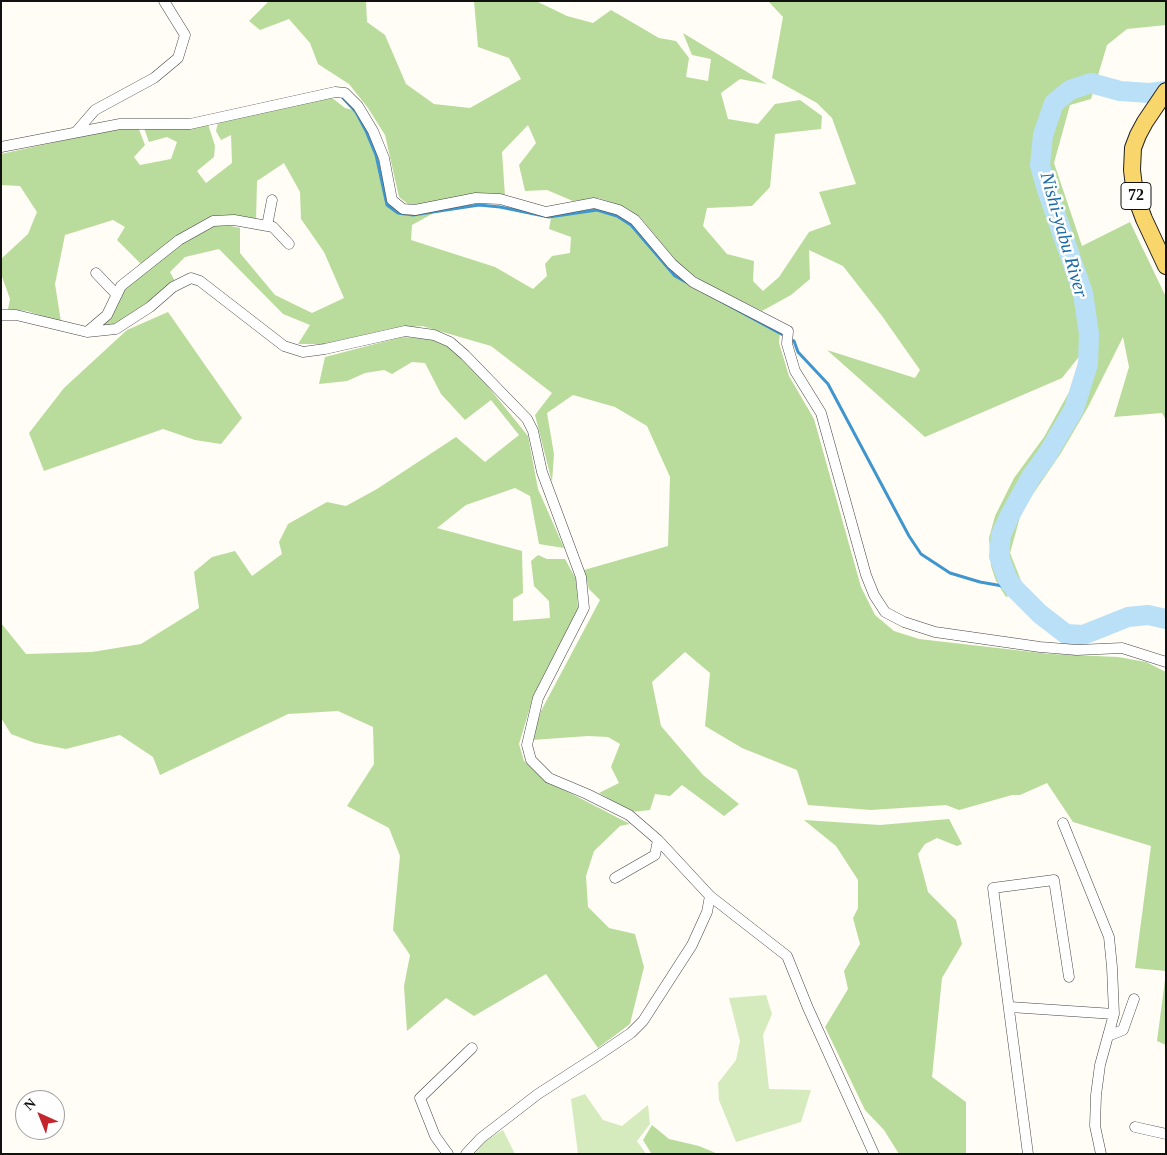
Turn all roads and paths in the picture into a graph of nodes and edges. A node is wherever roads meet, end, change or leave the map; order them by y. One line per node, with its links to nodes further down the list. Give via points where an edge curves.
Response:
1 (164, 1): 3 (street, via 185,35 178,58 154,78 95,110)
2 (1166, 91): 8 (main road, 72, via 1144,122 1133,148 1132,170 1135,195)
3 (76, 132): 4 (street); 13 (street, via 120,124 190,124 336,92 345,93 358,106 373,131 384,158 392,200 404,209 476,198 500,199 546,212 594,203 620,210 635,220 672,264 693,282 788,330 787,344 795,371 821,413 866,575 885,612 935,632 1040,647 1077,650 1122,648)
4 (1, 148)
5 (272, 200): 6 (street)
6 (267, 226): 7 (street, via 274,227); 10 (street, via 234,220 213,221 179,240 121,286)
7 (288, 244)
8 (1166, 266)
9 (96, 273): 10 (street)
10 (117, 295): 12 (street, via 107,314)
11 (1, 314): 12 (street)
12 (87, 332): 15 (street, via 116,329 190,278 200,281 284,346 302,352 405,331 434,335 450,342 465,355 527,419 542,472 581,577 584,608 538,698 527,745 531,760 550,778 628,815)
13 (1166, 662)
14 (1063, 823): 21 (street, via 1109,937)
15 (658, 840): 16 (street, via 655,855); 17 (street)
16 (615, 878)
17 (710, 896): 27 (street, via 707,912 692,945 643,1021 598,1056 538,1094 481,1138); 28 (street, via 787,956)
18 (1069, 977): 20 (street, via 1054,880 993,888)
19 (1134, 999): 22 (street, via 1123,1030)
20 (1010, 1006): 21 (street); 29 (street)
21 (1114, 1014): 22 (street)
22 (1108, 1036): 30 (street, via 1096,1095 1095,1126)
23 (472, 1048): 26 (street, via 420,1098 435,1136)
24 (1135, 1128): 25 (street)
25 (1166, 1134)
26 (448, 1154)
27 (466, 1154)
28 (874, 1154)
29 (1028, 1154)
30 (1101, 1154)

